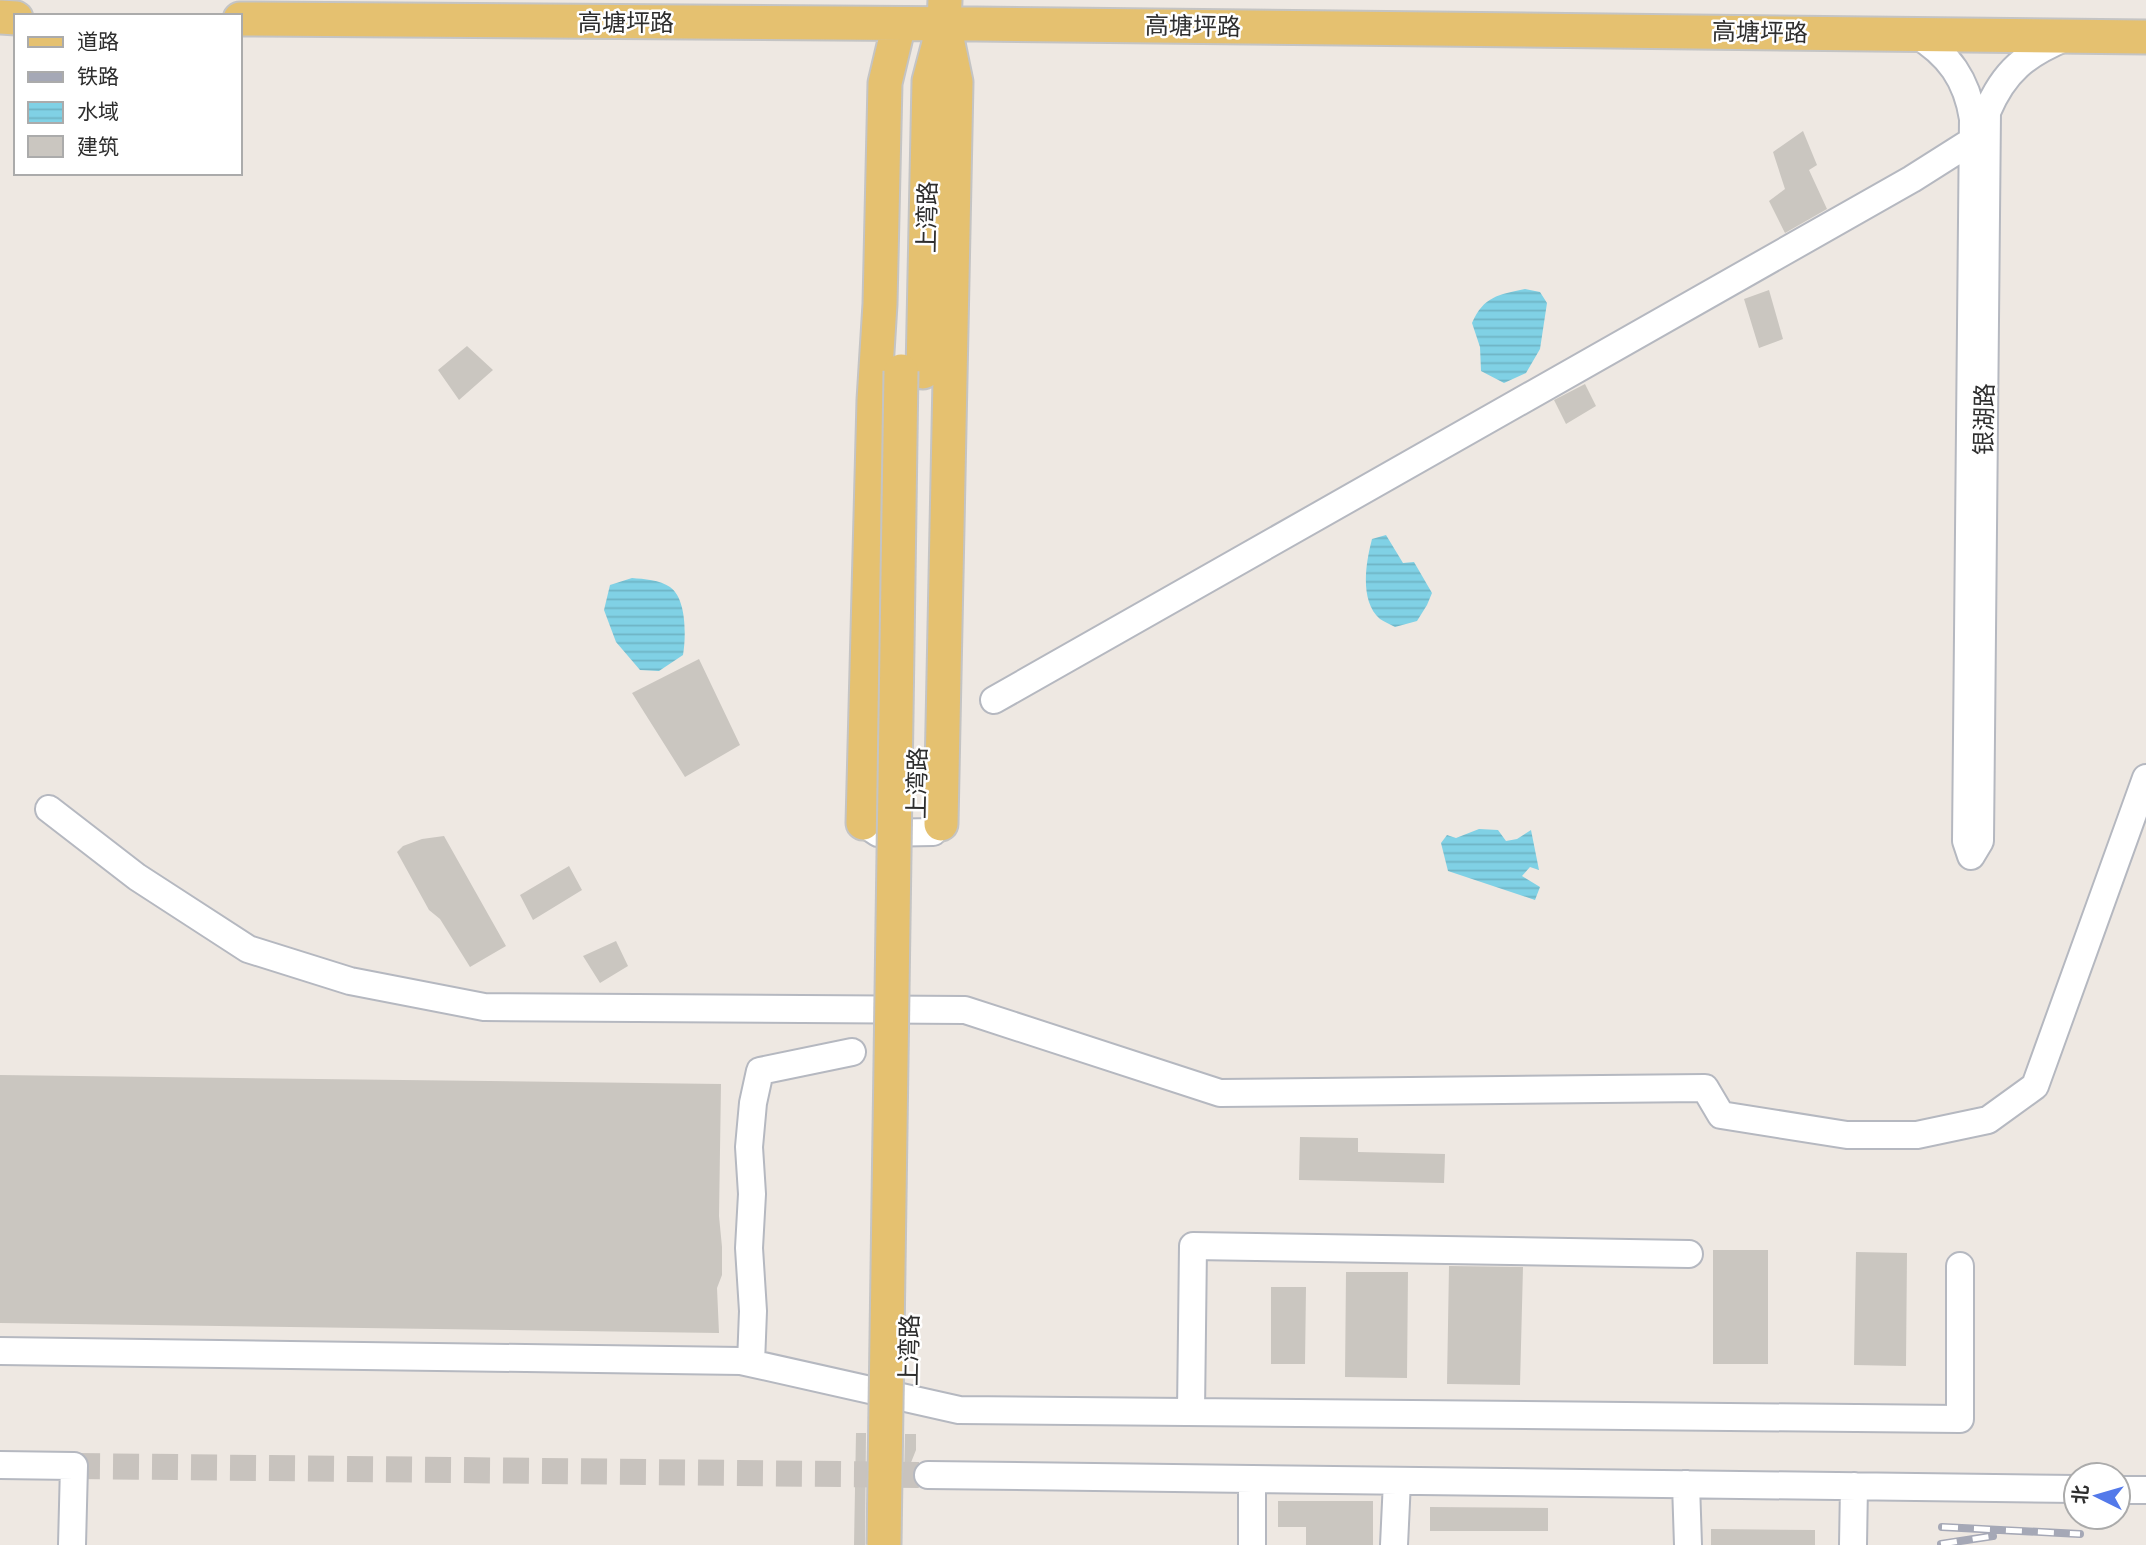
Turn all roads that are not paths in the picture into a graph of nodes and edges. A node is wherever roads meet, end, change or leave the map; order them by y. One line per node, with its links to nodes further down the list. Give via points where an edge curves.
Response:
1 (899, 12): 2 (main road, 高塘坪路); 3 (main road, 高塘坪路); 8 (main road, 上湾路, via 906,81); 12 (main road, 上湾路, via 885,83)
2 (944, 12): 4 (main road, 高塘坪路); 8 (main road, 上湾路, via 929,81); 13 (main road, 上湾路, via 956,82)
3 (242, 19)
4 (1915, 34): 5 (main road, 高塘坪路); 7 (street, 银湖路, via 1956,68 1970,100)
5 (2069, 36): 6 (main road, 高塘坪路); 7 (street, 银湖路, via 2029,55 1997,88 1987,112 1973,841)
6 (2146, 37)
7 (1972, 141): 9 (street)
8 (912, 372): 28 (main road, 上湾路, bridge); 29 (main road, 上湾路)
9 (995, 700)
10 (2146, 778): 11 (street, via 2035,1086 1988,1120 1917,1135 1847,1135 1721,1115 1705,1088 1220,1093 965,1010 484,1007 443,1001 350,981 247,948 137,877)
11 (49, 809)
12 (863, 823): 13 (street, via 878,832 933,832)
13 (941, 824)
14 (852, 1052): 18 (street, via 760,1071 749,1147)
15 (1689, 1254): 19 (street, via 1193,1246)
16 (1960, 1266): 19 (street, via 1960,1419)
17 (0, 1351): 18 (street)
18 (751, 1363): 19 (street, via 959,1409)
19 (1191, 1412)
20 (0, 1465): 27 (street, via 74,1466)
21 (928, 1475): 22 (street)
22 (1252, 1479): 23 (street); 30 (street)
23 (1397, 1480): 24 (street); 31 (street)
24 (1686, 1484): 25 (street); 32 (street)
25 (1854, 1486): 26 (street); 33 (street)
26 (2062, 1489)
27 (72, 1545)
28 (884, 1545)
29 (906, 1545)
30 (1252, 1545)
31 (1394, 1545)
32 (1688, 1545)
33 (1853, 1545)

